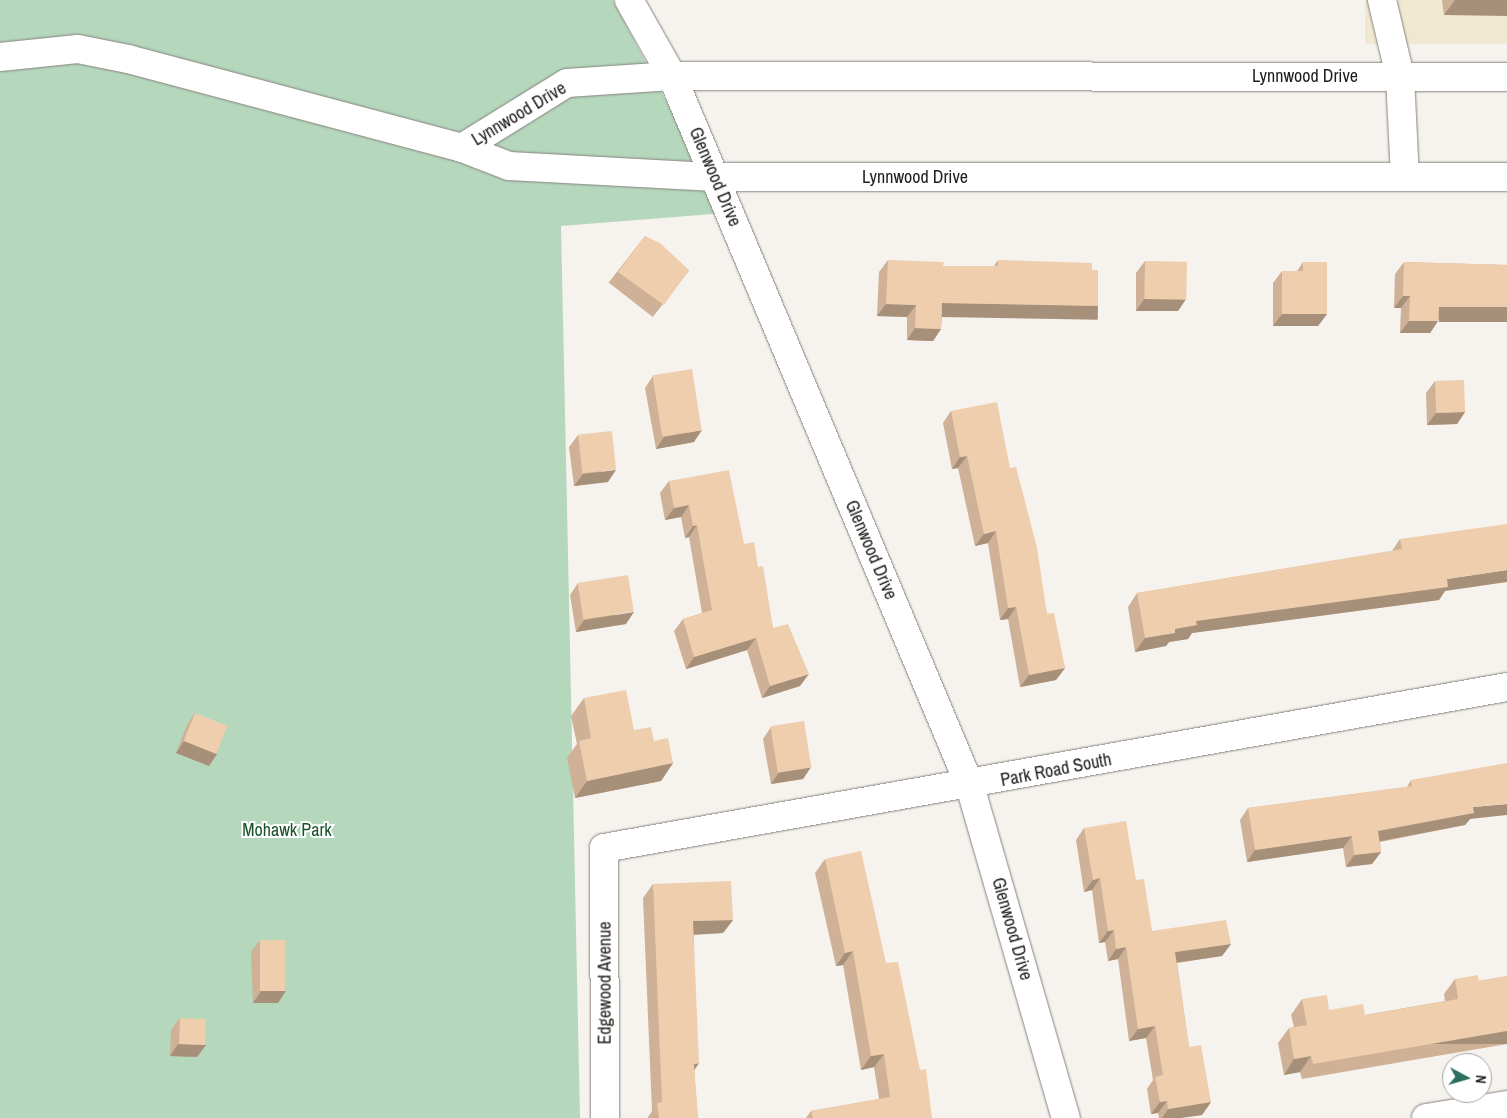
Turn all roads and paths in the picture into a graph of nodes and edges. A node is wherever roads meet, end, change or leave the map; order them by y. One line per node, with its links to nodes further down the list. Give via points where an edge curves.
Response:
1 (630, 0): 4 (street, Glenwood Drive)
2 (1382, 0): 5 (street)
3 (0, 57): 7 (street, via 78,49 128,59)
4 (672, 76): 5 (street, Lynnwood Drive); 7 (street, Lynnwood Drive, via 567,83); 8 (street, Glenwood Drive)
5 (1400, 76): 6 (street, Lynnwood Drive); 9 (street)
6 (1507, 77)
7 (462, 148): 8 (street, Lynnwood Drive, via 509,166)
8 (715, 177): 9 (street, Lynnwood Drive); 12 (street, Glenwood Drive)
9 (1405, 177): 10 (street, Lynnwood Drive)
10 (1507, 177)
11 (1507, 687): 12 (street, Park Road South)
12 (970, 786): 13 (street, Park Road South); 16 (street, Glenwood Drive)
13 (604, 848): 15 (street, Edgewood Avenue)
14 (1507, 1105): 17 (street)
15 (605, 1118)
16 (1066, 1118)
17 (1426, 1118)

